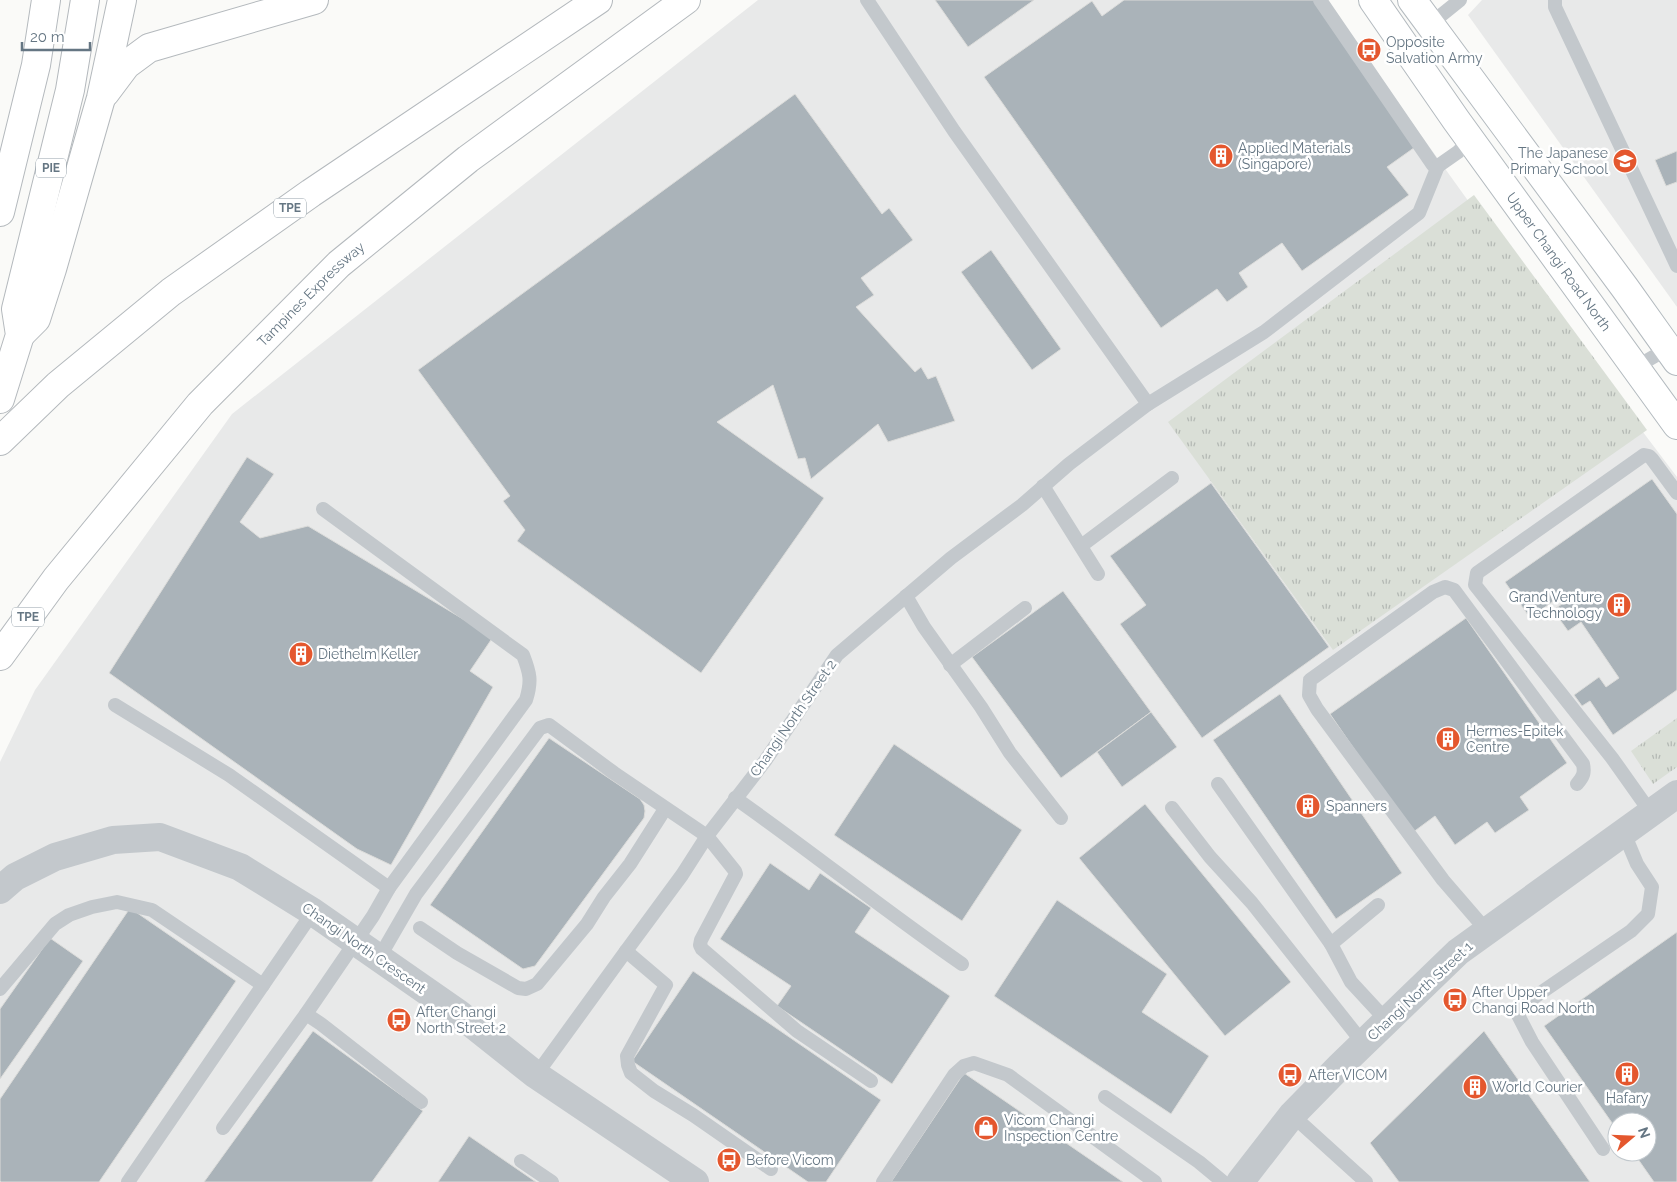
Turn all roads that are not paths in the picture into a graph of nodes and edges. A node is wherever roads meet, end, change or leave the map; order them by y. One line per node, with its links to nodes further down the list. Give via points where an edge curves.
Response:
1 (46, 0): 14 (main road)
2 (85, 0): 21 (main road, PIE, via 70,90 16,309)
3 (122, 0): 15 (main road)
4 (314, 0): 15 (main road, via 149,48 126,65)
5 (598, 0): 27 (main road, TPE, via 311,193 171,292 58,385)
6 (686, 0): 36 (main road, Tampines Expressway / TPE, via 468,159 339,264 200,404 56,579)
7 (867, 0): 25 (lane, via 954,132)
8 (1320, 0): 18 (lane, via 1428,158)
9 (1373, 0): 17 (main road, Upper Changi Road North)
10 (1412, 0): 13 (main road)
11 (1460, 0): 13 (lane)
12 (1555, 0): 20 (lane, via 1555,7)
13 (1429, 25): 22 (main road)
14 (36, 65): 16 (main road); 19 (main road)
15 (101, 98): 21 (main road, via 36,319)
16 (0, 131)
17 (1470, 140): 18 (lane); 23 (main road, Upper Changi Road North)
18 (1438, 166): 25 (lane, Changi North Street 2, via 1419,213 1264,332)
19 (0, 212)
20 (1677, 266)
21 (20, 335): 24 (main road, PIE)
22 (1674, 351): 23 (lane)
23 (1636, 367): 26 (main road, Upper Changi Road North)
24 (0, 399)
25 (1148, 404): 29 (lane, Changi North Street 2)
26 (1677, 425)
27 (0, 441)
28 (1172, 478): 32 (lane)
29 (1044, 486): 32 (lane); 34 (lane, Changi North Street 2)
30 (1677, 493): 45 (lane, via 1652,459 1644,455 1477,573 1475,579 1476,586 1612,758)
31 (323, 509): 49 (lane, via 522,655 529,670 530,686 526,700)
32 (1082, 546): 33 (lane)
33 (1098, 574)
34 (906, 596): 37 (lane); 42 (lane, Changi North Street 2, via 837,655 765,761)
35 (1025, 608): 37 (lane)
36 (0, 656)
37 (950, 665): 46 (lane, via 1010,753)
38 (115, 705): 49 (lane, via 228,775)
39 (1218, 784): 56 (lane)
40 (1577, 784): 54 (lane, via 1583,777 1583,764 1454,590 1446,588 1433,592 1310,680 1309,695 1317,709 1443,880)
41 (1677, 794): 45 (street, Changi North Street 1)
42 (735, 798): 48 (lane, Changi North Street 2); 59 (lane)
43 (1172, 808): 64 (lane)
44 (665, 809): 48 (lane); 53 (lane, via 587,924 537,984 526,989 518,988); 58 (lane, via 554,728 549,725 540,728 416,894)
45 (1651, 813): 47 (street, Changi North Street 1)
46 (1061, 818)
47 (1624, 833): 54 (street, Changi North Street 1); 71 (lane, via 1637,864 1652,887 1648,914 1632,931 1516,1012 1532,1042)
48 (707, 836): 57 (lane, Changi North Street 2); 66 (lane, via 736,874 701,940 702,950 797,1031)
49 (389, 888): 55 (lane)
50 (0, 890): 52 (street, Changi North Crescent, via 15,877 55,857 113,840 160,837 240,867)
51 (1378, 905): 56 (lane)
52 (313, 912): 55 (street, Changi North Crescent); 60 (lane)
53 (420, 928)
54 (1487, 931): 63 (street, Changi North Street 1, via 1458,952)
55 (354, 942): 58 (street, Changi North Crescent); 62 (lane)
56 (1331, 944): 63 (lane, via 1351,982)
57 (626, 950): 65 (lane, Changi North Street 2); 73 (lane, via 666,985 627,1056 632,1073)
58 (378, 958): 65 (street, Changi North Crescent, via 458,1013)
59 (962, 964)
60 (263, 985): 61 (lane, via 152,910 117,902 69,915 55,924); 75 (lane)
61 (0, 989)
62 (306, 1014): 68 (lane); 70 (lane)
63 (1387, 1021): 64 (street, Changi North Street 1)
64 (1363, 1043): 69 (street, Changi North Street 1)
65 (536, 1076): 77 (street, Changi North Crescent)
66 (871, 1081)
67 (1105, 1097): 79 (lane)
68 (421, 1102)
69 (1292, 1115): 80 (street, Changi North Street 1); 81 (lane)
70 (222, 1128)
71 (1603, 1149)
72 (521, 1161): 76 (lane)
73 (771, 1169)
74 (1151, 1181): 78 (lane, via 1008,1075 974,1063 964,1066 954,1075)
75 (128, 1182)
76 (552, 1182)
77 (695, 1182)
78 (883, 1182)
79 (1223, 1182)
80 (1240, 1182)
81 (1366, 1182)

